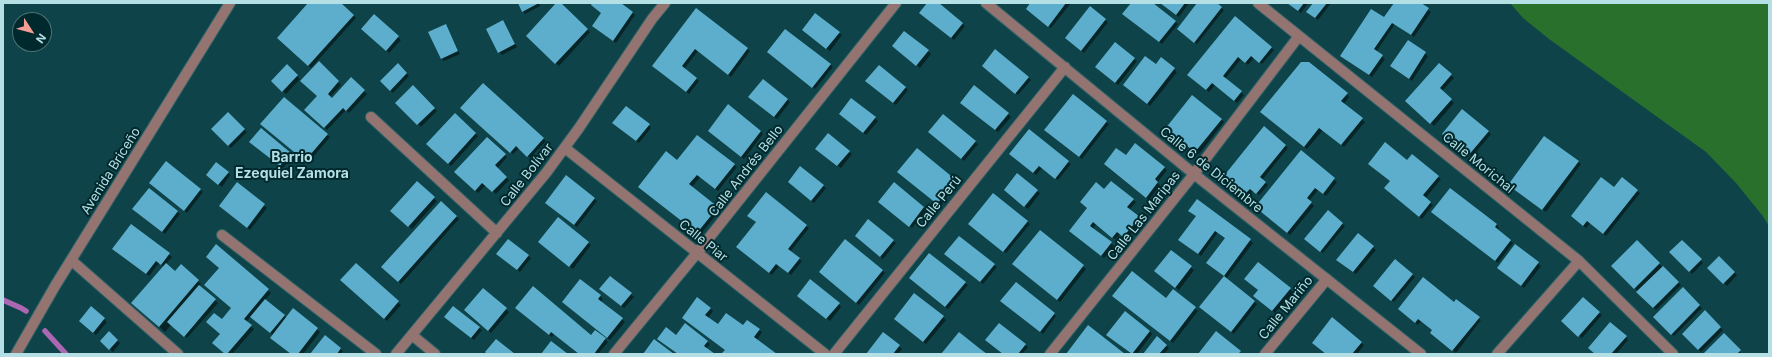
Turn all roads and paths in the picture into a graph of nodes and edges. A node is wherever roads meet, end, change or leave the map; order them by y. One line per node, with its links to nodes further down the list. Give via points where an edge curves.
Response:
1 (230, 3): 14 (street, Avenida Briceño)
2 (665, 3): 9 (street, Calle Bolívar)
3 (896, 3): 13 (street, Calle Andrés Bello)
4 (986, 3): 7 (street, Calle 6 de Diciembre)
5 (1258, 3): 6 (street, Calle Morichal)
6 (1299, 36): 10 (street, Calle Las Maripas); 15 (street, Calle Morichal)
7 (1065, 67): 10 (street, Calle 6 de Diciembre); 25 (street, Calle Perú)
8 (371, 117): 11 (street)
9 (565, 148): 11 (street, Calle Bolívar); 13 (street, Calle Piar)
10 (1194, 174): 16 (street, Calle 6 de Diciembre); 26 (street, Calle Las Maripas)
11 (497, 233): 17 (street, Calle Bolívar)
12 (222, 236): 20 (street)
13 (697, 253): 23 (street, Calle Andrés Bello); 24 (street, Calle Piar)
14 (71, 260): 18 (street, Avenida Briceño); 19 (street)
15 (1579, 261): 29 (street); 30 (street, Calle Morichal)
16 (1327, 279): 27 (street, Calle Mariño); 28 (street, Calle 6 de Diciembre)
17 (412, 335): 21 (street, Calle Bolívar); 22 (street)
18 (16, 354)
19 (178, 354)
20 (376, 354)
21 (396, 354)
22 (435, 354)
23 (614, 354)
24 (825, 354)
25 (834, 354)
26 (1050, 354)
27 (1265, 354)
28 (1421, 354)
29 (1496, 354)
30 (1673, 354)

